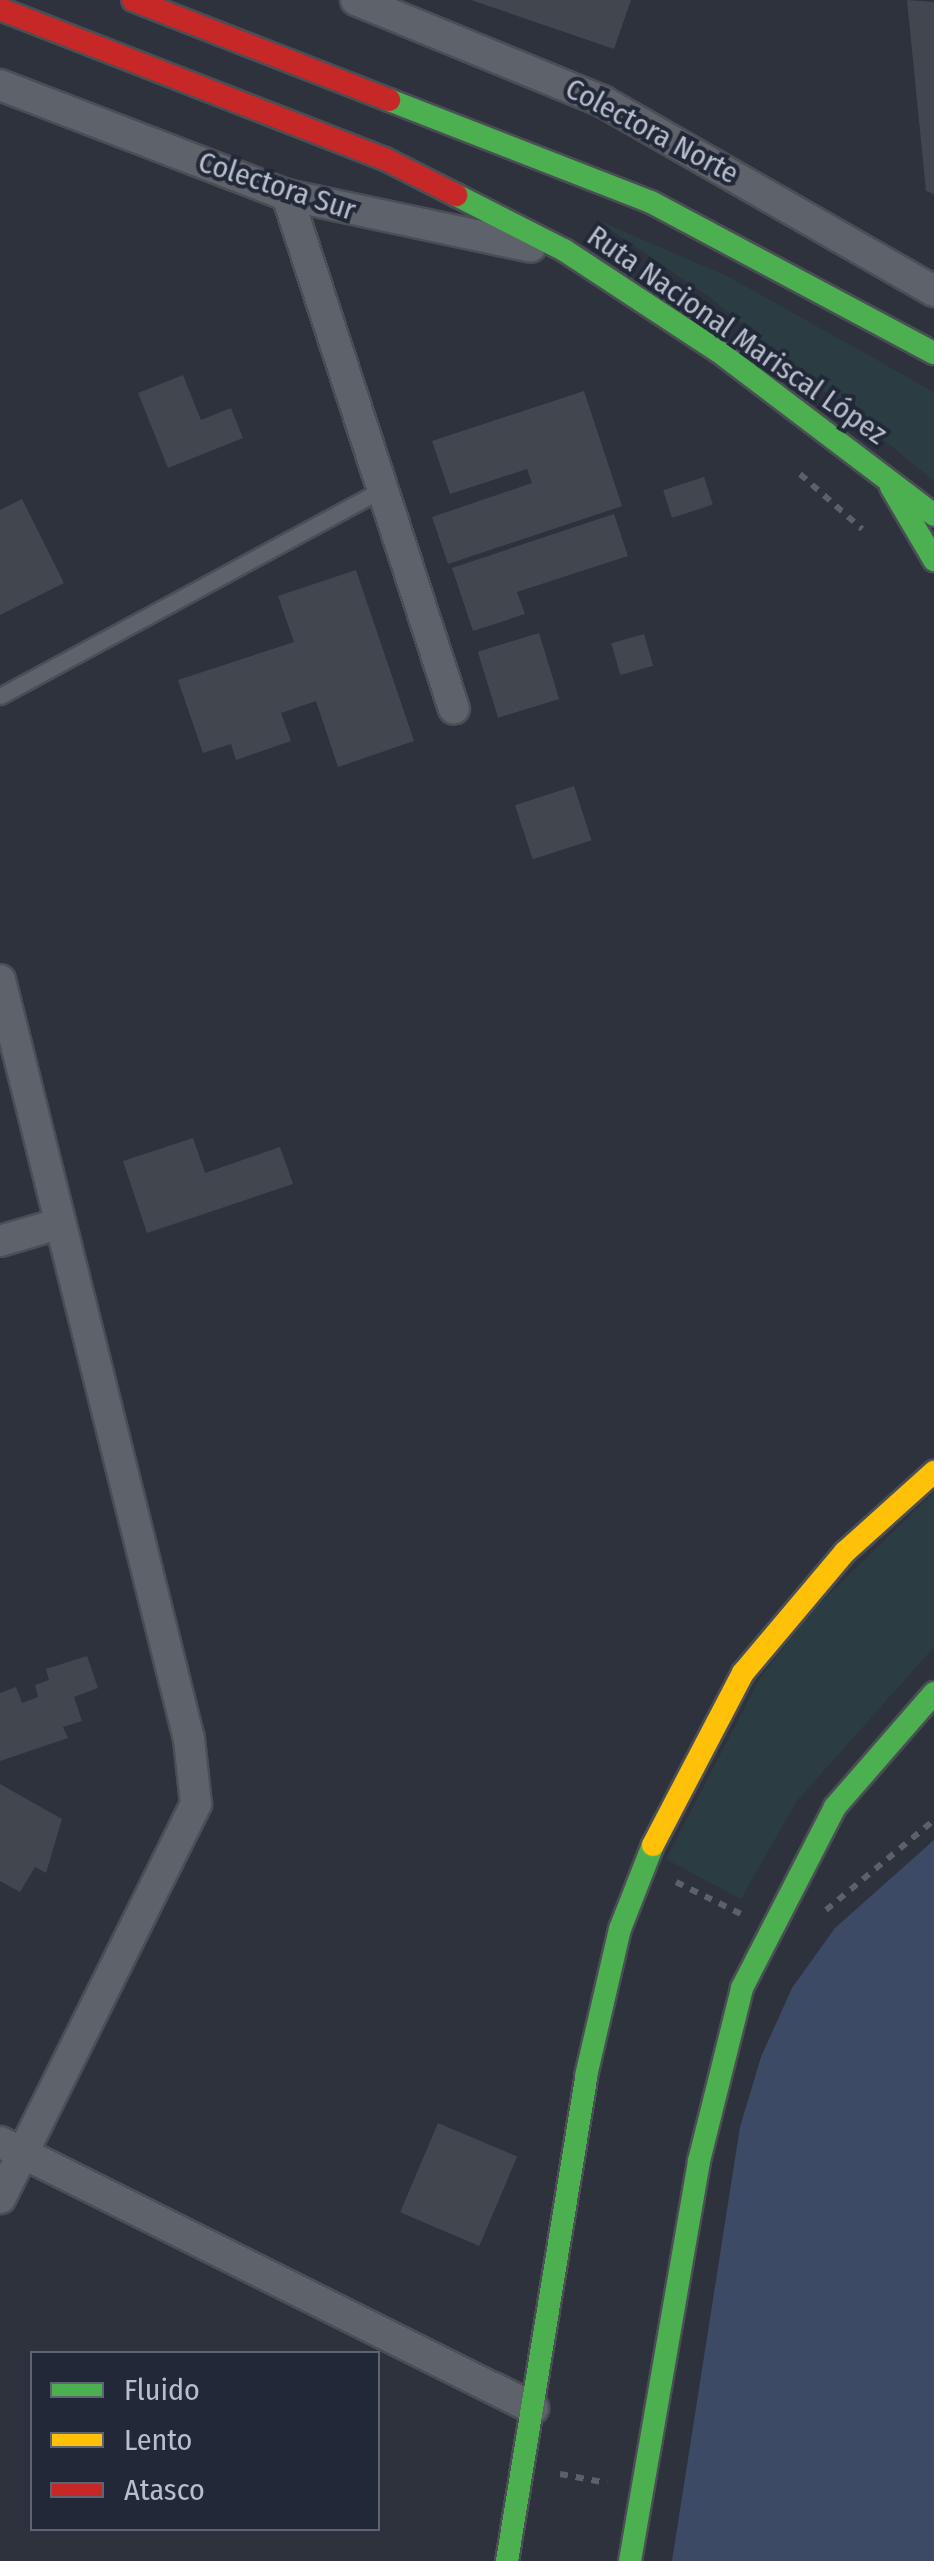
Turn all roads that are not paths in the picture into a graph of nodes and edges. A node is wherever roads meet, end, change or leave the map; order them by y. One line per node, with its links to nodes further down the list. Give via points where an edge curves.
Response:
1 (133, 0): 8 (main road, Ruta Nacional Mariscal López, via 651,202)
2 (356, 0): 7 (street, Colectora Norte, via 602,100)
3 (0, 10): 6 (main road, Ruta Nacional Mariscal López, via 385,159)
4 (0, 84): 5 (street, Colectora Sur)
5 (287, 195): 6 (street, Colectora Sur, via 481,242); 10 (street)
6 (564, 250): 9 (main road, Ruta Nacional Mariscal López)
7 (934, 291)
8 (934, 353)
9 (886, 477): 11 (main road, Ruta Nacional Mariscal López); 12 (main road)
10 (378, 492): 13 (lane); 14 (street)
11 (934, 515)
12 (934, 560)
13 (0, 696)
14 (454, 709)
15 (0, 980): 16 (street)
16 (58, 1224): 17 (street); 20 (street, via 189,1739 196,1804)
17 (0, 1240)
18 (934, 1472): 22 (main road, via 844,1552 743,1673 670,1804 620,1929 586,2076)
19 (934, 1693): 24 (main road, via 834,1807 742,1988 711,2107)
20 (12, 2148): 21 (street); 22 (street)
21 (0, 2198)
22 (533, 2408): 23 (main road)
23 (507, 2561)
24 (630, 2561)

